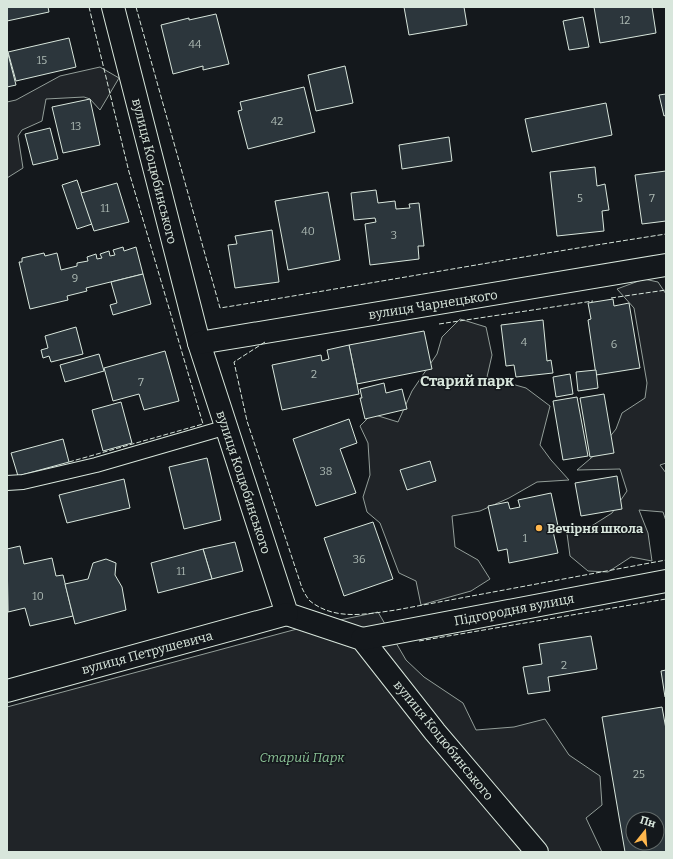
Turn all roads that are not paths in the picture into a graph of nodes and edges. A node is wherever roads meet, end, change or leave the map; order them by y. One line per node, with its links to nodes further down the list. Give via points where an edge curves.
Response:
1 (112, 7): 3 (street, вулиця Коцюбинського)
2 (666, 265): 3 (street, вулиця Чарнецького)
3 (199, 343): 4 (street, вулиця Коцюбинського)
4 (226, 427): 5 (lane, via 96,466 23,482); 7 (street, вулиця Коцюбинського)
5 (7, 483)
6 (666, 581): 8 (street, Підгородня вулиця)
7 (287, 614): 8 (street); 9 (street, вулиця Петрушевича)
8 (362, 639): 10 (street, вулиця Коцюбинського, via 435,732)
9 (7, 691)
10 (537, 852)

